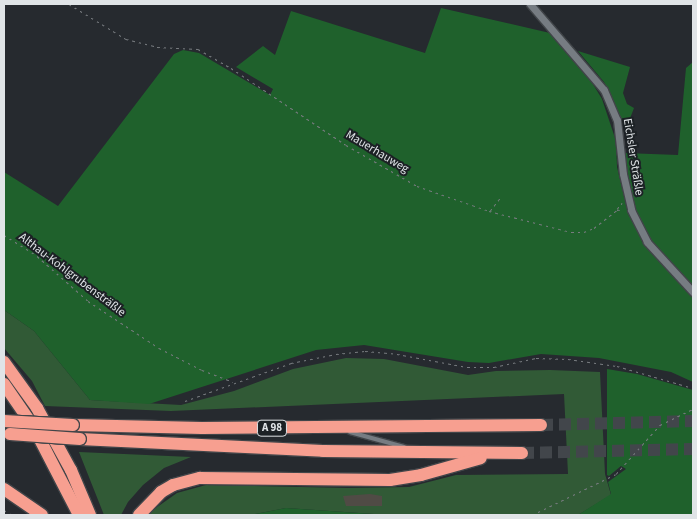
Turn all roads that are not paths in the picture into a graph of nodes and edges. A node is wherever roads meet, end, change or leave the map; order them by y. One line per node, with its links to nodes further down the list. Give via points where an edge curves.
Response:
1 (530, 4): 2 (street, Eichsler Sträßle, via 592,74 612,104 631,210 647,242)
2 (693, 292)
3 (4, 362): 15 (highway, via 37,408 71,470)
4 (4, 384): 14 (highway, via 33,426)
5 (4, 421): 7 (highway, A 98, bridge, via 73,426)
6 (541, 425): 7 (highway, A 98)
7 (324, 428): 9 (lane)
8 (7, 434): 9 (highway, A 98, bridge, via 246,449)
9 (438, 453): 10 (highway, A 98)
10 (501, 453): 11 (highway, A 98); 16 (highway, via 422,475 390,480 200,478 173,485 161,492)
11 (522, 453)
12 (4, 490): 13 (highway)
13 (42, 515)
14 (79, 515)
15 (90, 515)
16 (139, 515)

